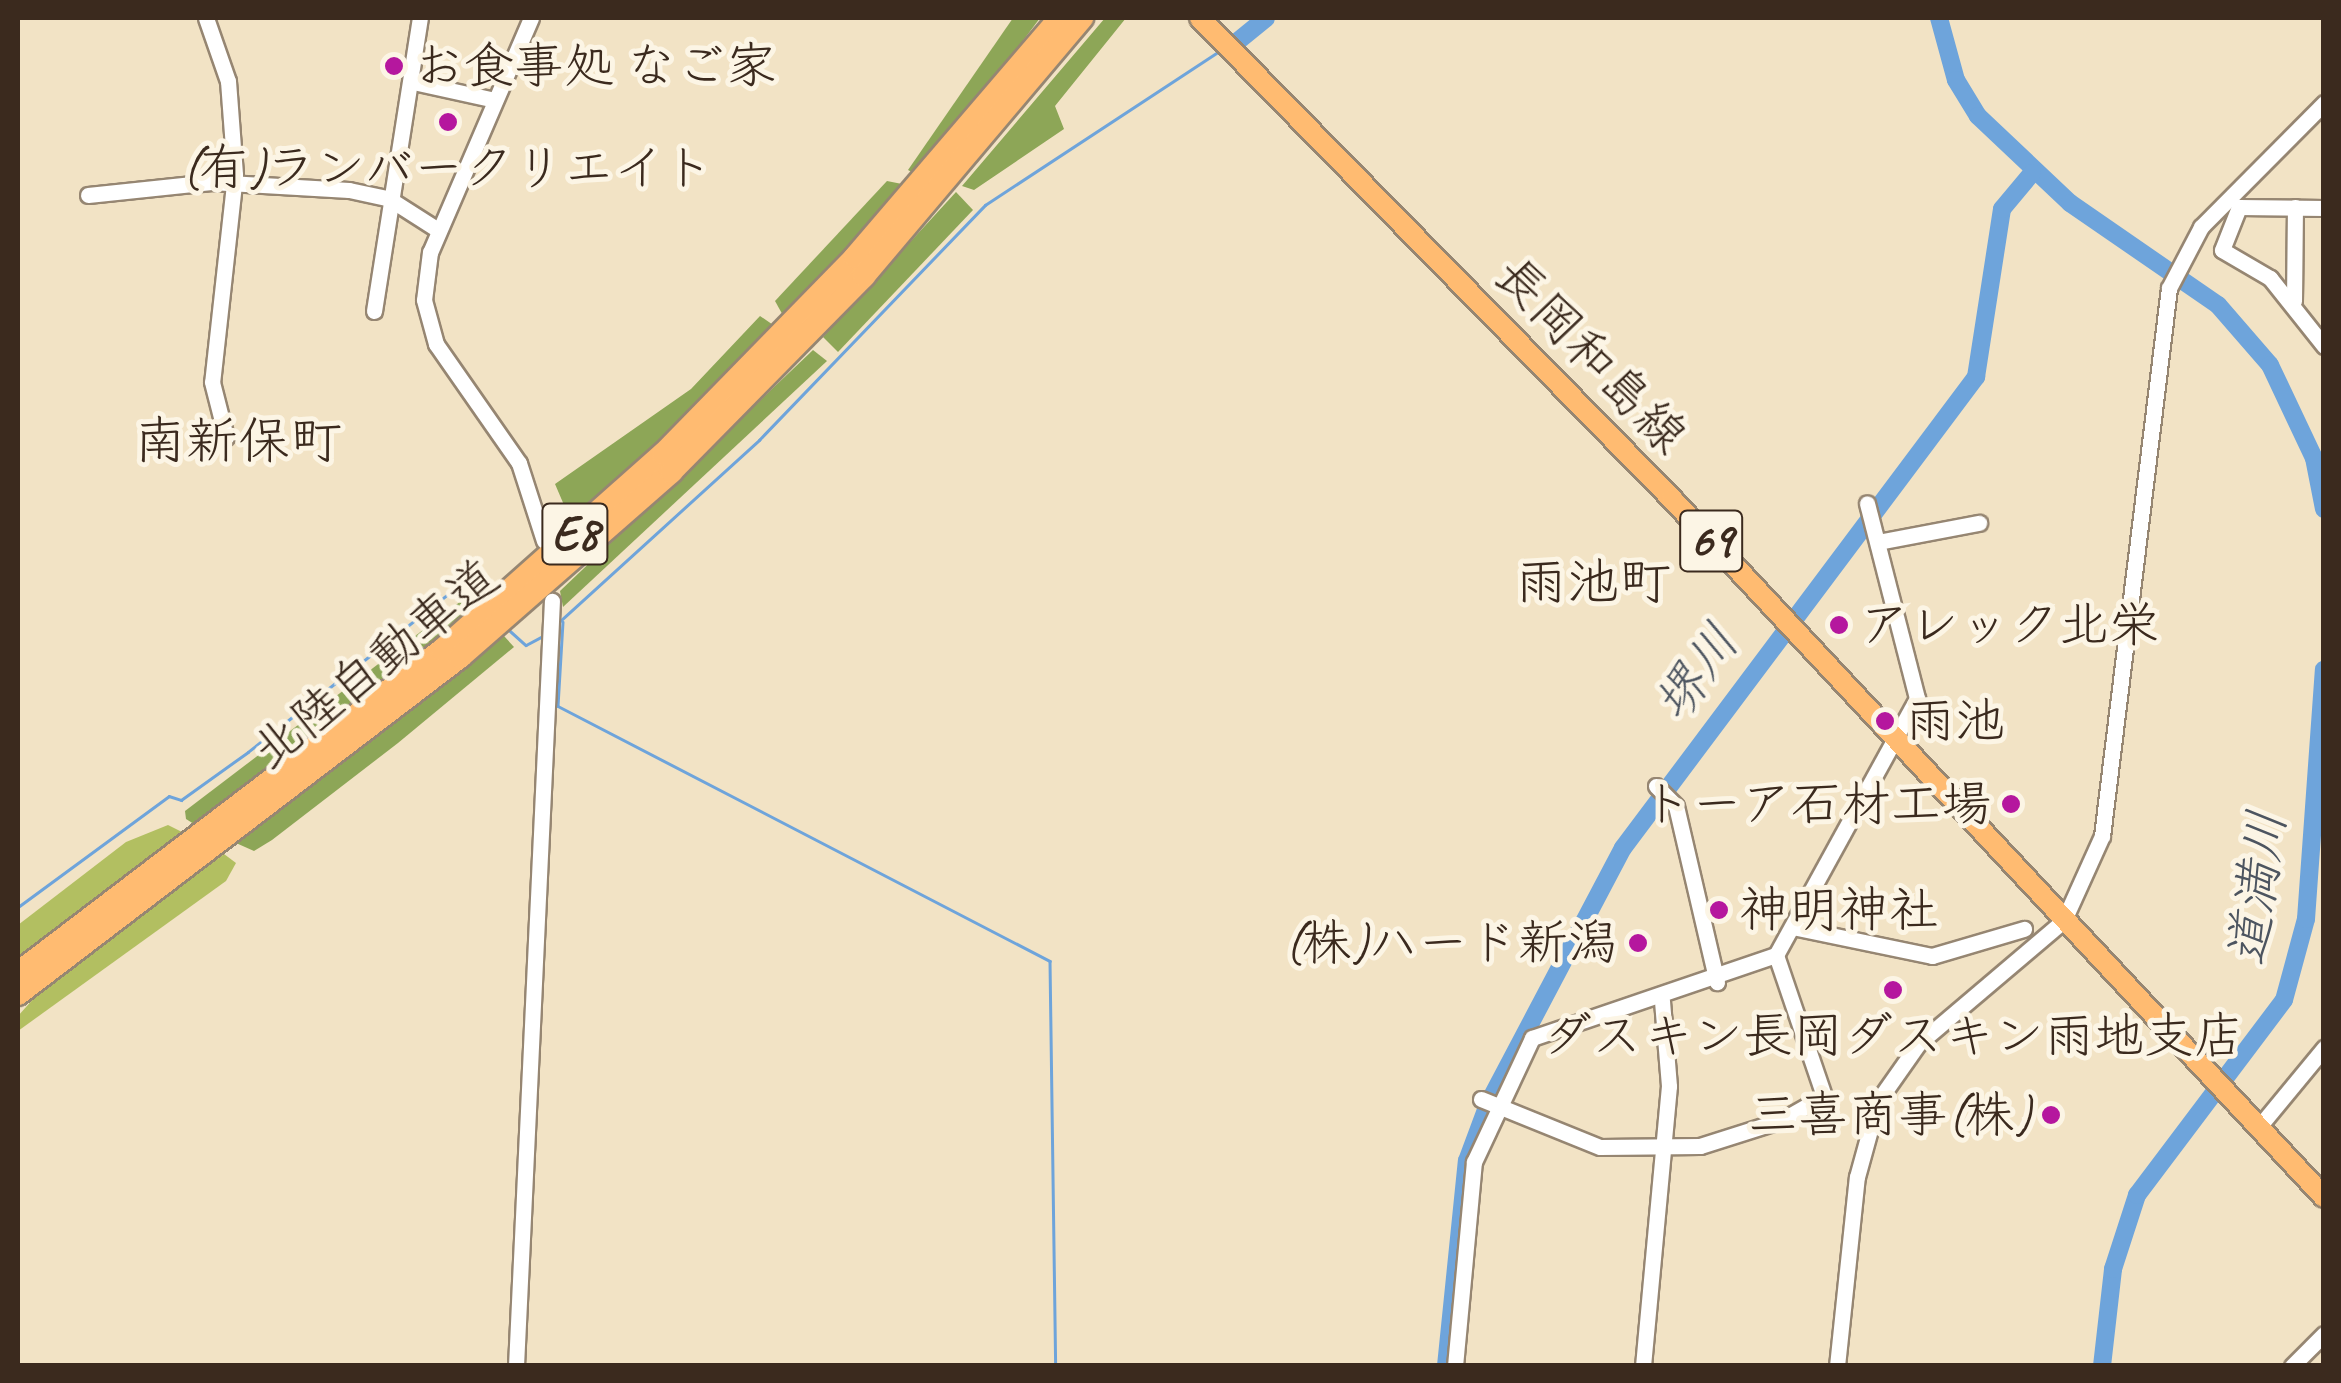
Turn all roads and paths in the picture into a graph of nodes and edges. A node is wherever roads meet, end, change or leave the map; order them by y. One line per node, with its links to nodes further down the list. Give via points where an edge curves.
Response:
1 (206, 18): 10 (street, via 228,81)
2 (420, 18): 7 (street)
3 (531, 18): 8 (street)
4 (1060, 18): 31 (highway, 北陸自動車道 / E8, via 855,258 650,466 453,641)
5 (1082, 18): 33 (highway, 北陸自動車道 / E8, via 876,263 671,472 460,658)
6 (1200, 18): 25 (main road, 長岡和島線 / 69)
7 (413, 82): 8 (street); 12 (street)
8 (495, 100): 15 (street)
9 (2324, 103): 27 (street, via 2185,252 2169,288 2154,356 2108,807)
10 (235, 182): 11 (street); 12 (street); 19 (street, via 212,382)
11 (88, 195)
12 (388, 198): 15 (street); 17 (street)
13 (2295, 208): 14 (street); 16 (street); 16 (street, via 2238,206 2222,250)
14 (2324, 208)
15 (438, 230): 22 (street, via 425,277 427,323 519,464)
16 (2294, 301): 18 (street)
17 (374, 311)
18 (2324, 346)
19 (226, 437)
20 (1868, 503): 23 (street)
21 (1979, 523): 23 (street)
22 (544, 541)
23 (1878, 542): 25 (street, via 1918,690)
24 (552, 601): 42 (street)
25 (1894, 738): 27 (main road, 長岡和島線 / 69); 28 (street)
26 (1656, 786): 32 (street, via 1676,806)
27 (2064, 920): 38 (main road, 長岡和島線 / 69); 45 (street, via 1918,1044 1885,1087 1857,1177)
28 (1797, 928): 29 (street, via 1932,956); 30 (street)
29 (2024, 929)
30 (1776, 955): 32 (street); 39 (street, via 1824,1096 1747,1136)
31 (18, 973)
32 (1717, 982): 34 (street)
33 (18, 994)
34 (1662, 1000): 37 (street, via 1532,1038); 39 (street)
35 (2324, 1048): 38 (street)
36 (1481, 1099): 37 (street)
37 (1497, 1107): 39 (street, via 1585,1144); 43 (street, via 1474,1162)
38 (2258, 1128): 40 (main road, 長岡和島線 / 69)
39 (1665, 1151): 44 (street)
40 (2324, 1197)
41 (2324, 1334): 46 (street)
42 (516, 1366)
43 (1455, 1366)
44 (1642, 1366)
45 (1838, 1366)
46 (2292, 1366)

